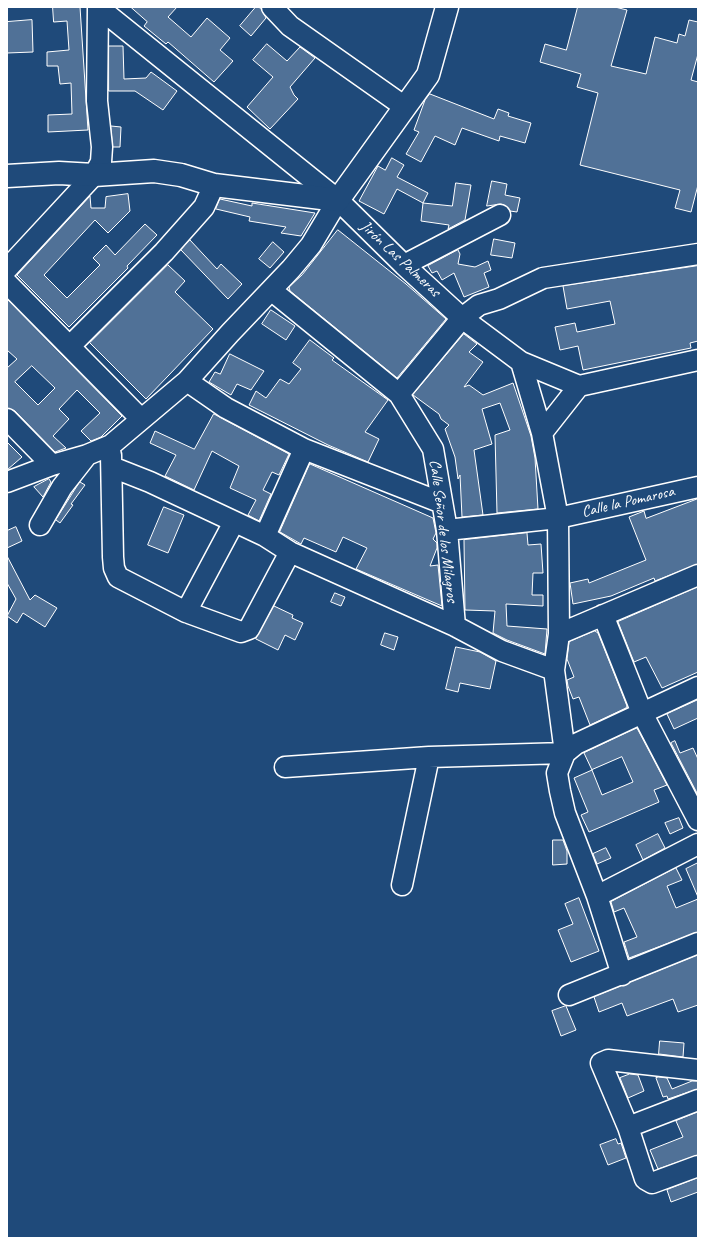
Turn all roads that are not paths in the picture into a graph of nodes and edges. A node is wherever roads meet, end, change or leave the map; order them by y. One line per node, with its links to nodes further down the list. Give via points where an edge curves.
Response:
1 (98, 7): 6 (street, via 97,101 102,147 101,162); 8 (street, Jirón Las Palmeras)
2 (272, 7): 4 (street, via 290,26)
3 (447, 7): 4 (main road, via 428,75)
4 (405, 106): 8 (main road)
5 (7, 172): 6 (main road)
6 (94, 175): 7 (main road, via 154,171 181,175); 12 (street)
7 (214, 185): 8 (main road); 16 (street, via 204,207 164,252)
8 (338, 200): 11 (street, Jirón Las Palmeras); 14 (street, via 311,245)
9 (500, 215): 11 (street)
10 (698, 254): 15 (street, via 543,278 499,299 479,305)
11 (404, 265): 15 (street, Jirón Las Palmeras)
12 (7, 269)
13 (7, 283): 16 (street)
14 (271, 290): 19 (street); 21 (street, Calle Señor de los Milagros)
15 (462, 318): 18 (street, Jirón Las Palmeras); 21 (street)
16 (70, 346): 22 (street)
17 (698, 360): 20 (street)
18 (521, 362): 20 (street, Jirón Las Palmeras); 24 (street)
19 (187, 381): 22 (street); 26 (street, via 226,408)
20 (578, 386): 24 (street)
21 (399, 394): 32 (street, Calle Señor de los Milagros, via 433,449)
22 (141, 419): 25 (street)
23 (7, 420): 28 (street)
24 (542, 433): 33 (street)
25 (111, 445): 27 (street); 29 (street)
26 (304, 450): 32 (street); 37 (street)
27 (87, 454): 28 (street); 35 (street, via 62,487)
28 (52, 465): 30 (street)
29 (112, 467): 34 (street); 40 (street, via 114,568 118,577)
30 (7, 482)
31 (698, 487): 33 (street, Calle la Pomarosa)
32 (442, 503): 36 (street, Calle Señor de los Milagros)
33 (558, 518): 36 (street, Calle la Pomarosa); 43 (street)
34 (234, 522): 37 (street); 40 (street)
35 (40, 524)
36 (446, 530): 42 (street, Calle Señor de los Milagros)
37 (265, 536): 38 (street)
38 (290, 552): 40 (street, via 246,631 241,632); 42 (street)
39 (698, 575): 41 (street)
40 (186, 612)
41 (604, 615): 43 (street); 46 (street)
42 (455, 626): 44 (street, via 502,651)
43 (559, 634): 44 (street)
44 (554, 670): 47 (street)
45 (698, 687): 46 (street)
46 (642, 713): 47 (street, via 576,744); 50 (street)
47 (565, 752): 48 (street); 53 (street, via 557,773 560,791 565,813)
48 (429, 757): 49 (street); 52 (street)
49 (285, 767)
50 (698, 820)
51 (698, 844): 53 (street)
52 (402, 886)
53 (597, 896): 55 (street)
54 (698, 943): 55 (street)
55 (622, 975): 56 (street)
56 (569, 995)
57 (698, 1070): 59 (street, via 608,1060 601,1062)
58 (698, 1100): 59 (street)
59 (628, 1127): 60 (street, via 648,1182 652,1183)
60 (698, 1166)

